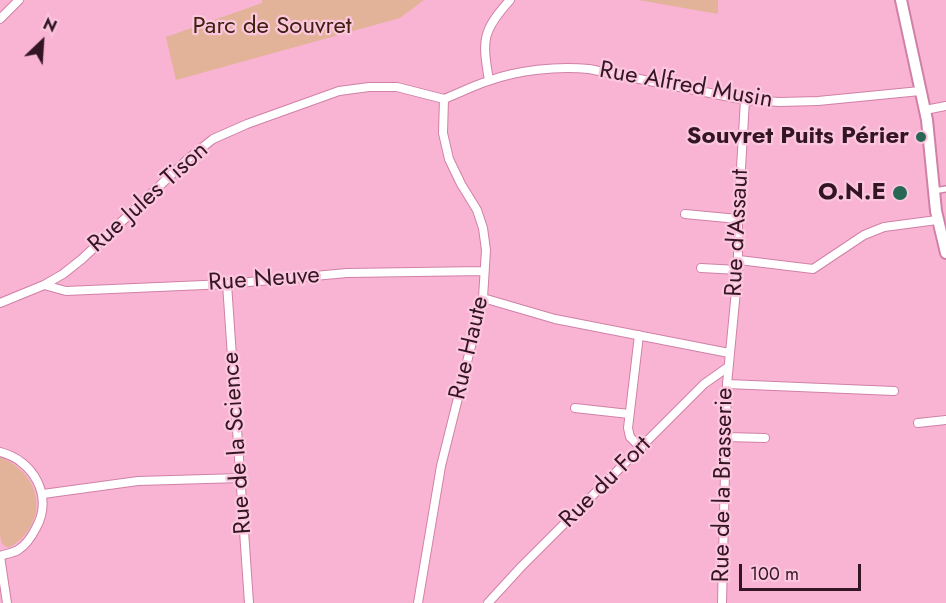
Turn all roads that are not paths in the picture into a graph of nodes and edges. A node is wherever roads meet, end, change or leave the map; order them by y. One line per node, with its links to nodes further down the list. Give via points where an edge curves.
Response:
1 (19, 0): 4 (street)
2 (510, 0): 5 (street, via 488,31 484,47)
3 (901, 0): 6 (main road)
4 (0, 19)
5 (489, 80): 7 (street, Rue Alfred Musin); 8 (street, Rue Alfred Musin, via 567,67)
6 (921, 91): 8 (street, Rue Alfred Musin, via 818,101); 10 (main road)
7 (444, 99): 20 (street, Rue Haute, via 443,133 449,159 483,228); 22 (street, Rue Jules Tison, via 396,87 339,91 213,139 82,259)
8 (745, 100): 14 (street, Rue d'Assaut)
9 (946, 106): 10 (street)
10 (925, 110): 12 (main road)
11 (946, 189): 12 (street)
12 (933, 191): 15 (main road)
13 (685, 214): 14 (street)
14 (738, 219): 17 (street, Rue d'Assaut)
15 (937, 220): 16 (main road); 17 (street, via 884,227 864,235 813,268)
16 (946, 253)
17 (739, 260): 19 (street, Rue d'Assaut)
18 (701, 268): 19 (street)
19 (738, 270): 26 (street, Rue d'Assaut)
20 (484, 271): 21 (street, Rue Neuve, via 347,273); 23 (street, Rue Haute)
21 (227, 284): 22 (street, Rue Neuve, via 66,291); 38 (street, Rue de la Science)
22 (44, 285): 24 (street, Rue Jules Tison)
23 (483, 298): 25 (street, via 555,319); 43 (street, Rue Haute, via 441,466)
24 (0, 303)
25 (639, 335): 26 (street); 31 (street)
26 (729, 353): 27 (street, Rue d'Assaut)
27 (728, 367): 28 (street, Rue de la Brasserie); 36 (street, Rue du Fort, via 704,384)
28 (727, 384): 29 (street); 34 (street, Rue de la Brasserie)
29 (894, 391)
30 (575, 408): 31 (street)
31 (629, 414): 36 (street, via 630,436)
32 (946, 420): 33 (street)
33 (918, 423)
34 (726, 437): 35 (street); 45 (street, Rue de la Brasserie)
35 (765, 438)
36 (640, 448): 44 (street, Rue du Fort)
37 (0, 452): 39 (street, via 26,464)
38 (241, 478): 39 (street, via 138,481); 42 (street, Rue de la Science)
39 (43, 494): 40 (street, via 39,524 31,538 18,550)
40 (0, 556): 41 (street)
41 (7, 603)
42 (249, 603)
43 (418, 603)
44 (488, 603)
45 (722, 603)

